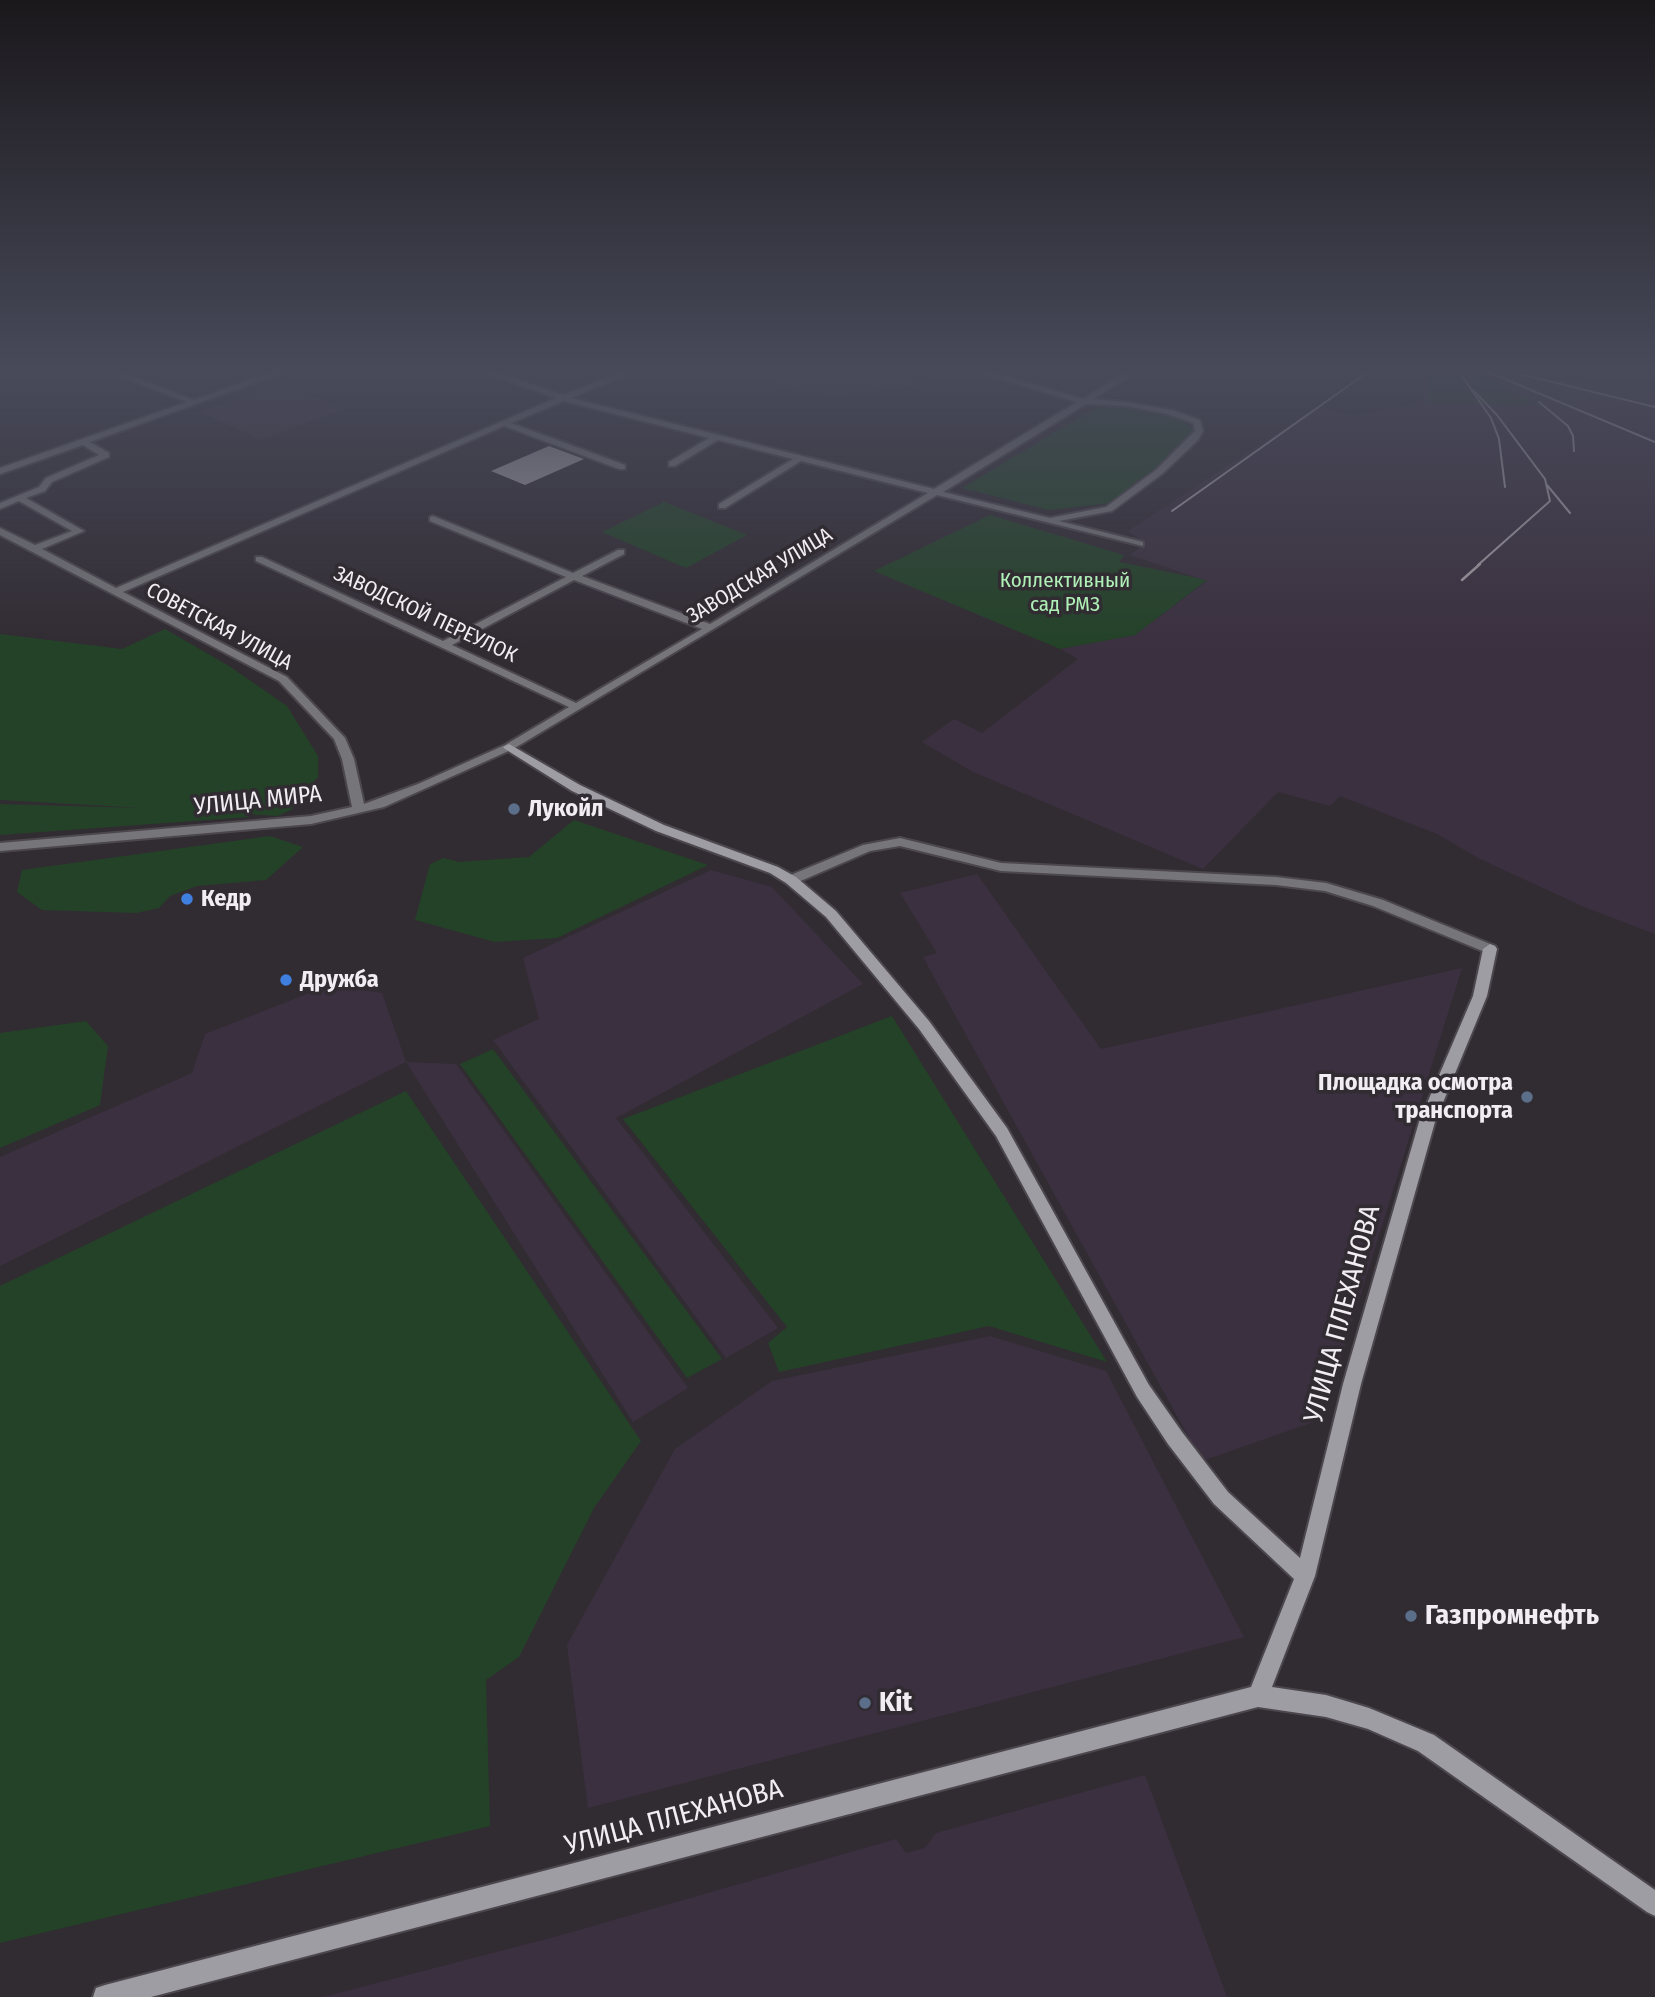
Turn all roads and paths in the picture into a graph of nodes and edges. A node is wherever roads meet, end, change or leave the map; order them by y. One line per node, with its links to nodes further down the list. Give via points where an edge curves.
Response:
1 (26, 462): 12 (street)
2 (90, 462): 14 (street)
3 (416, 462): 27 (street)
4 (609, 462): 11 (street)
5 (675, 462): 10 (street)
6 (793, 462): 16 (street)
7 (817, 462): 13 (street)
8 (984, 462): 13 (street, ЗАВОДСКАЯ УЛИЦА)
9 (1169, 462): 17 (street)
10 (672, 464)
11 (622, 467)
12 (0, 471)
13 (937, 492): 19 (street); 28 (street, ЗАВОДСКАЯ УЛИЦА)
14 (19, 498): 15 (street); 23 (street, via 79,531)
15 (0, 506)
16 (723, 506)
17 (1109, 509): 19 (street); 21 (street)
18 (433, 519): 26 (street)
19 (1049, 519): 21 (street)
20 (0, 531): 23 (street, СОВЕТСКАЯ УЛИЦА)
21 (1095, 533): 22 (street)
22 (1140, 544)
23 (34, 550): 27 (street, СОВЕТСКАЯ УЛИЦА)
24 (621, 552): 26 (street)
25 (259, 559): 29 (street, ЗАВОДСКОЙ ПЕРЕУЛОК)
26 (572, 576): 28 (street); 29 (street)
27 (114, 592): 32 (street, СОВЕТСКАЯ УЛИЦА, via 284,679 339,738)
28 (710, 628): 30 (street, ЗАВОДСКАЯ УЛИЦА)
29 (443, 645): 30 (street, ЗАВОДСКОЙ ПЕРЕУЛОК)
30 (575, 706): 31 (street, ЗАВОДСКАЯ УЛИЦА)
31 (509, 747): 32 (street, УЛИЦА МИРА, via 422,787); 34 (street, via 576,788 648,822)
32 (359, 809): 33 (street, УЛИЦА МИРА, via 311,820)
33 (0, 847)
34 (792, 880): 35 (street, via 831,914 924,1025 1002,1132 1143,1391 1175,1438 1221,1498); 35 (street, УЛИЦА ПЛЕХАНОВА, via 867,848 900,842 1001,867 1326,887 1490,948 1480,996 1427,1122 1352,1384)
35 (1305, 1576): 36 (street, УЛИЦА ПЛЕХАНОВА)
36 (1258, 1696): 37 (street, УЛИЦА ПЛЕХАНОВА, via 1337,1709 1426,1743); 38 (street, УЛИЦА ПЛЕХАНОВА)
37 (1655, 1903)
38 (105, 1997)

